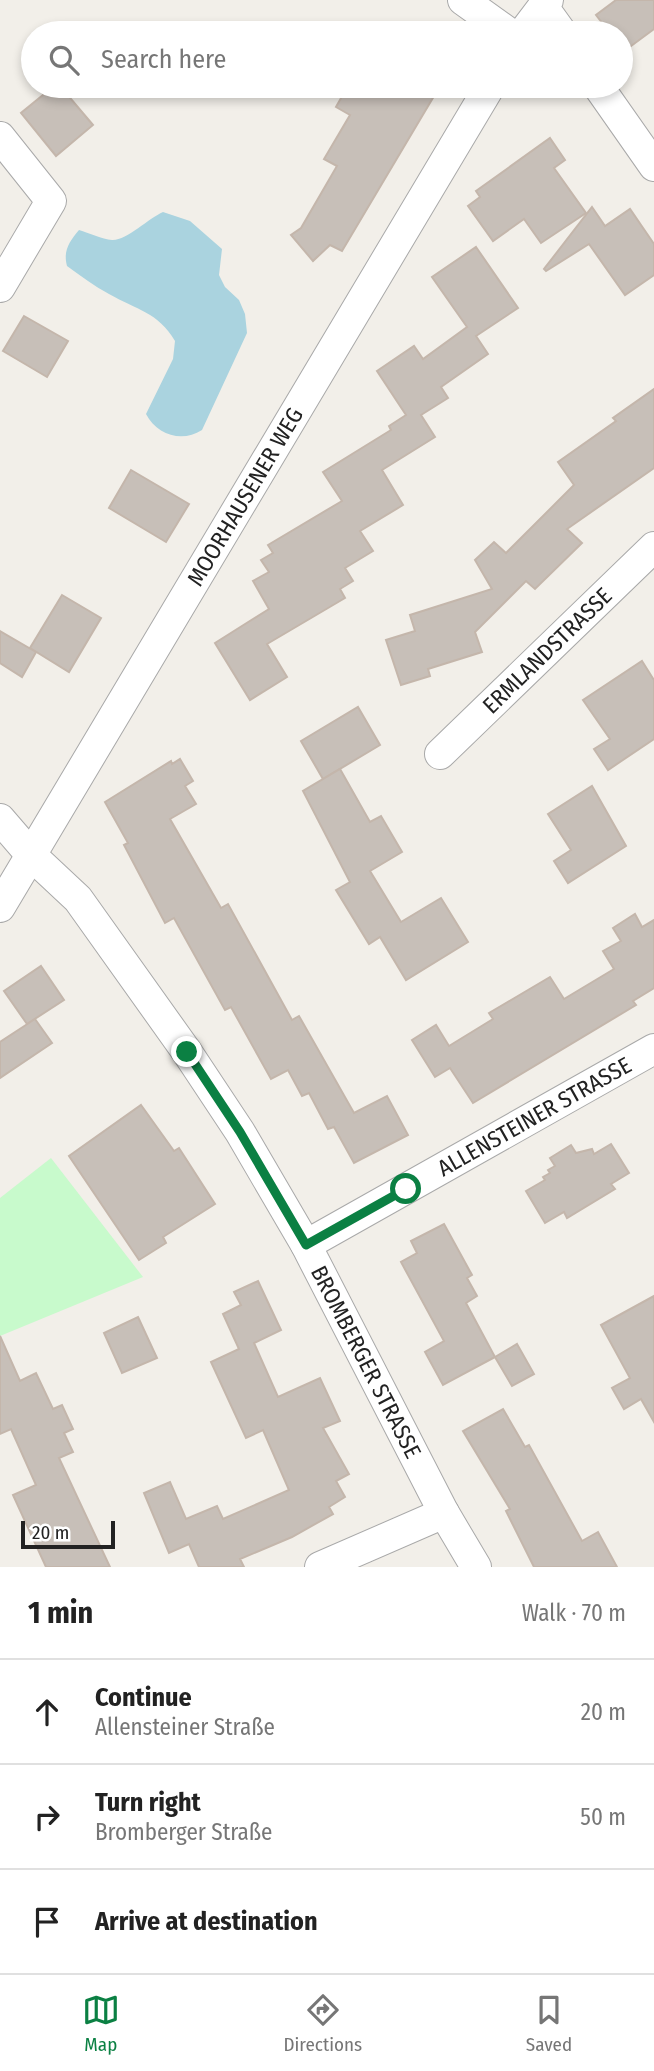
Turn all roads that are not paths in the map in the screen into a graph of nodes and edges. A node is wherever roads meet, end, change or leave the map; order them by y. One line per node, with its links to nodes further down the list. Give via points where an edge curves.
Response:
1 (463, 0): 3 (street)
2 (546, 4): 4 (street); 5 (street)
3 (492, 21)
4 (533, 21)
5 (555, 21)
6 (483, 98): 14 (street, MOORHAUSENER WEG)
7 (606, 98): 9 (street)
8 (0, 137): 10 (street, via 51,201)
9 (654, 166)
10 (0, 287)
11 (654, 548): 12 (street, ERMLANDSTRASSE)
12 (440, 754)
13 (0, 819): 14 (street, BROMBERGER STRASSE)
14 (31, 855): 15 (street, MOORHAUSENER WEG); 17 (street, BROMBERGER STRASSE, via 78,899 187,1052)
15 (0, 906)
16 (654, 1049): 17 (street, ALLENSTEINER STRASSE)
17 (306, 1245): 18 (street, BROMBERGER STRASSE)
18 (444, 1513): 19 (street); 20 (street, BROMBERGER STRASSE)
19 (320, 1567)
20 (477, 1567)

